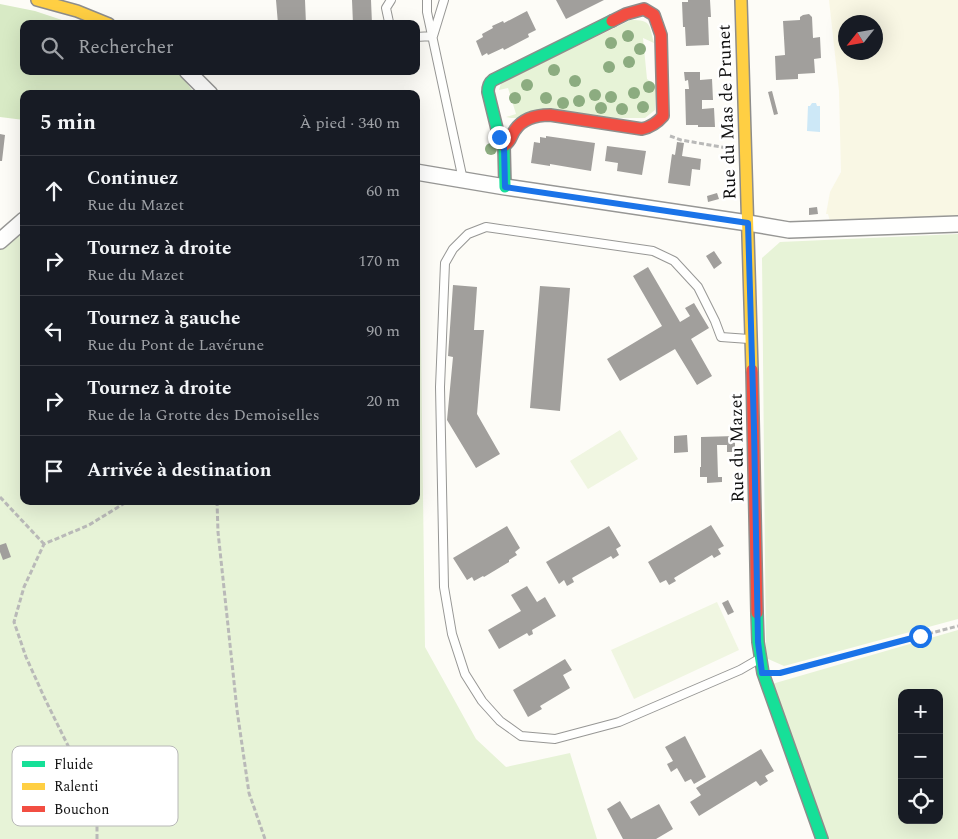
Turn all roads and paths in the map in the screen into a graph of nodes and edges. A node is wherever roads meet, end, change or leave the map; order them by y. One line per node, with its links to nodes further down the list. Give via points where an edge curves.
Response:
1 (37, 0): 6 (street)
2 (391, 0): 7 (lane, via 386,8)
3 (427, 0): 8 (lane)
4 (444, 0): 8 (lane)
5 (741, 0): 14 (street, Rue du Mas de Prunet)
6 (99, 20)
7 (389, 20)
8 (432, 36): 9 (lane); 16 (lane)
9 (420, 37)
10 (191, 75): 11 (street)
11 (206, 90)
12 (656, 125): 13 (street, via 642,129 540,115 523,121); 13 (street, via 663,116 661,35 654,15 644,9 626,14 490,82 488,94); 14 (path, via 672,138)
13 (504, 146): 17 (street)
14 (746, 149): 18 (street, Rue du Mas de Prunet)
15 (420, 173): 16 (street)
16 (463, 180): 17 (street)
17 (505, 187): 18 (street)
18 (748, 223): 20 (street, via 789,230); 22 (street, Rue du Mazet)
19 (20, 224): 21 (street)
20 (958, 224)
21 (0, 241)
22 (752, 339): 28 (street, Rue du Mazet); 28 (lane, via 721,337 698,287 674,261 653,251 486,227 468,234 445,263 440,387 444,587 452,634 465,674 482,701 500,721 521,736 555,739 619,722 740,670)
23 (0, 497): 26 (path)
24 (122, 505): 26 (path, via 89,525)
25 (217, 505): 33 (path, via 240,729 249,793)
26 (44, 544): 30 (path, via 24,587 14,622 26,657)
27 (958, 626): 29 (path, via 780,673)
28 (760, 658): 29 (street, Rue du Mazet)
29 (762, 673): 34 (street, Rue du Mazet)
30 (68, 746)
31 (97, 826): 32 (path)
32 (97, 839)
33 (264, 839)
34 (822, 839)

